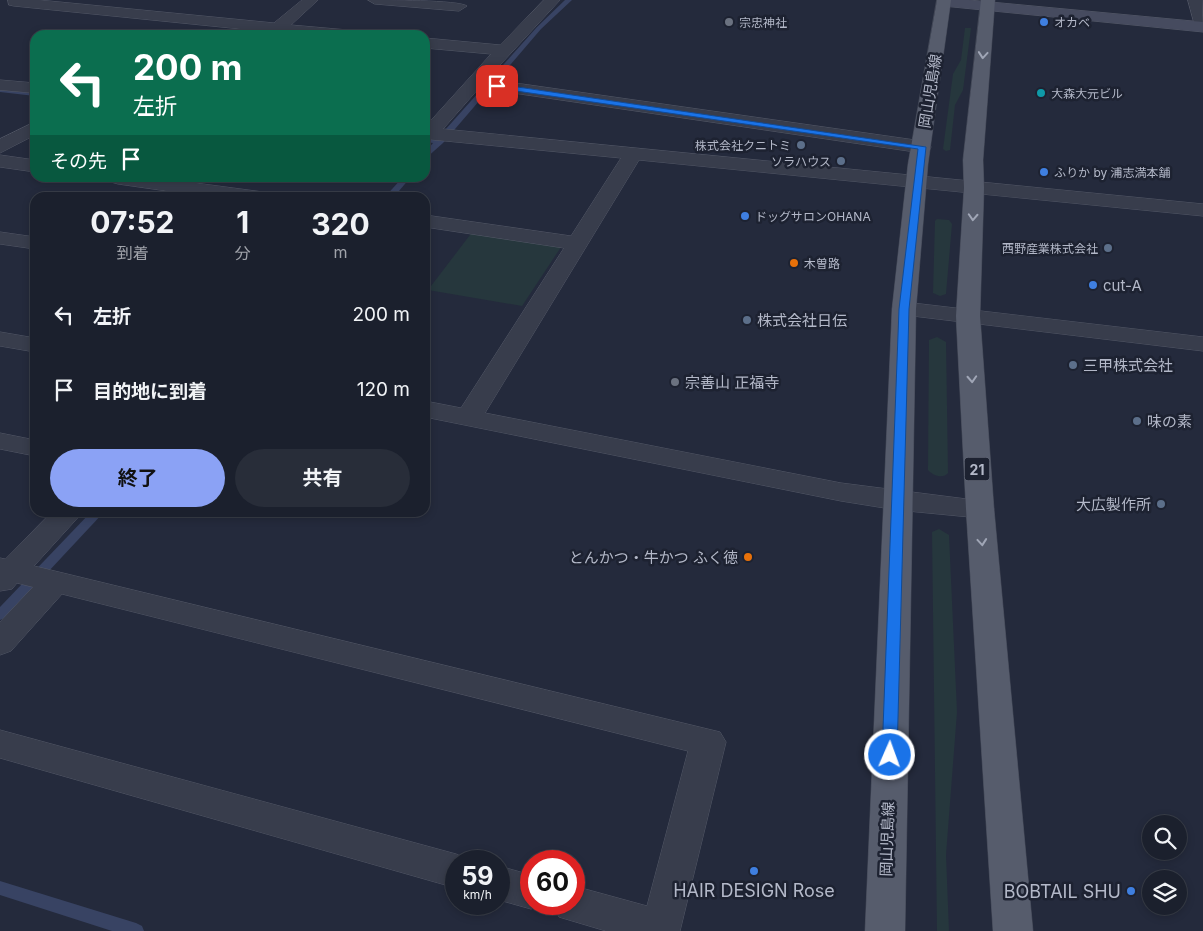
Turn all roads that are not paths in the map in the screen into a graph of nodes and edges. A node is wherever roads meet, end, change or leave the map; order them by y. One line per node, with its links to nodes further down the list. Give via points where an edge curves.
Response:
1 (160, 0): 10 (street)
2 (311, 0): 13 (street)
3 (375, 0): 7 (street)
4 (553, 0): 18 (street)
5 (1195, 0): 12 (street)
6 (944, 1): 8 (main road); 25 (main road, 岡山児島線)
7 (462, 3): 16 (street)
8 (988, 3): 12 (main road); 31 (main road, 21, one-way to 31, via 973,160)
9 (10, 4): 10 (street)
10 (141, 14): 11 (street)
11 (211, 22): 13 (street); 14 (street)
12 (1203, 27)
13 (277, 28): 15 (street)
14 (199, 30)
15 (297, 30)
16 (430, 36)
17 (430, 43): 18 (street)
18 (502, 50): 20 (street)
19 (0, 84): 21 (street)
20 (486, 84): 23 (street); 25 (street)
21 (30, 87)
22 (30, 130): 24 (street)
23 (436, 134): 26 (street)
24 (0, 147)
25 (922, 147): 30 (main road, 岡山児島線)
26 (633, 154): 30 (street); 37 (street)
27 (0, 161): 28 (street)
28 (30, 165)
29 (147, 182): 32 (street)
30 (917, 183): 31 (street); 38 (main road, 岡山児島線)
31 (974, 188): 33 (street); 39 (main road, 21, one-way to 39)
32 (220, 192)
33 (1203, 210)
34 (430, 222): 37 (street)
35 (0, 238): 36 (street)
36 (30, 243)
37 (577, 243): 44 (street)
38 (904, 309): 39 (street); 47 (main road, 岡山児島線)
39 (968, 316): 42 (street); 48 (main road, 21, one-way to 48)
40 (0, 339): 41 (street)
41 (30, 344)
42 (1203, 344)
43 (430, 410): 44 (street)
44 (469, 418): 47 (street)
45 (0, 442): 46 (street)
46 (30, 447)
47 (897, 501): 48 (street); 56 (main road, 岡山児島線)
48 (980, 509): 57 (main road, 21, one-way to 57)
49 (65, 517): 50 (street)
50 (23, 576): 51 (street); 55 (street, via 708,742)
51 (0, 643)
52 (0, 744): 53 (street)
53 (445, 868)
54 (585, 908): 55 (street)
55 (660, 930)
56 (885, 931)
57 (1013, 931)

